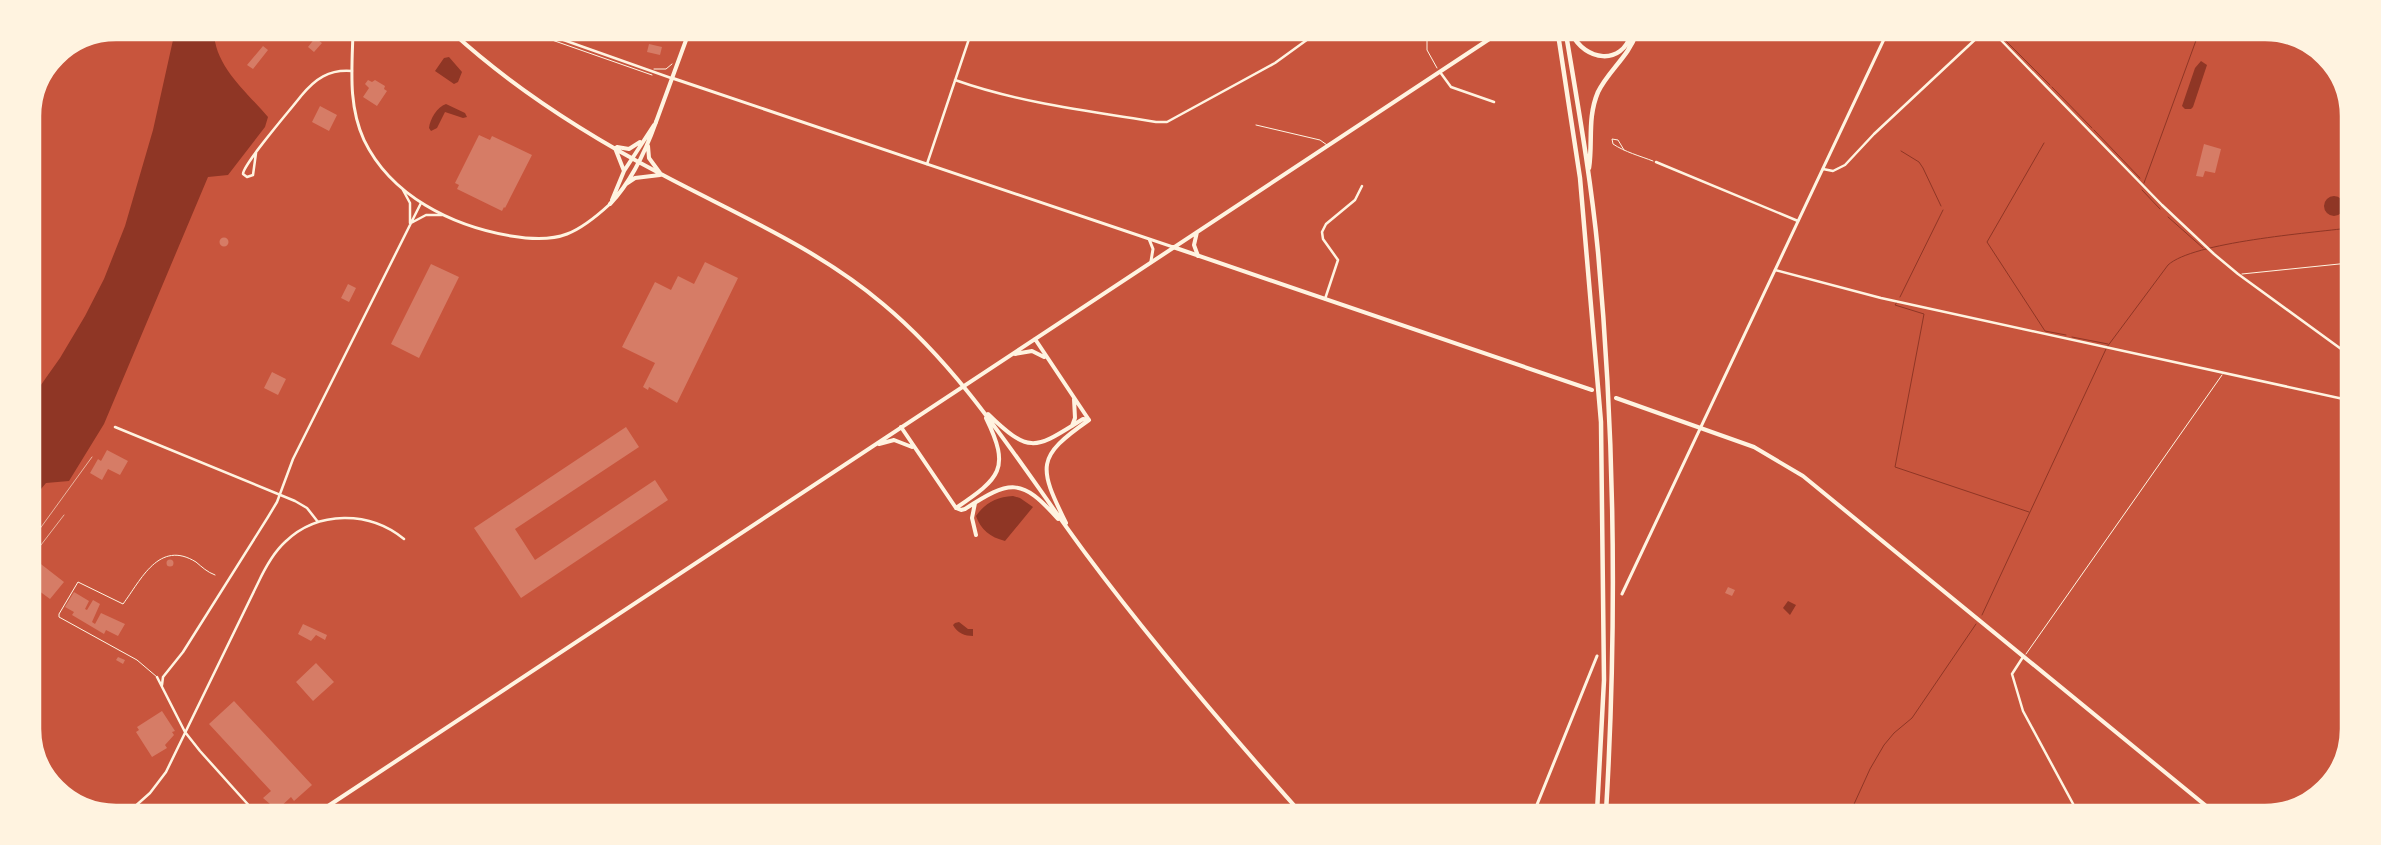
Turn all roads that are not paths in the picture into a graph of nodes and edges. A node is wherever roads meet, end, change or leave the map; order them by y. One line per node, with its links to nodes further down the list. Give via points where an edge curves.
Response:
1 (353, 40): 16 (street)
2 (462, 40): 24 (main road, via 529,92)
3 (564, 40): 18 (street)
4 (686, 40): 18 (main road)
5 (968, 40): 19 (street)
6 (1307, 40): 19 (street, via 1275,63 1167,122 1025,102)
7 (1488, 40): 17 (main road)
8 (1559, 40): 87 (highway, via 1580,178 1601,422 1604,680)
9 (1567, 40): 35 (highway)
10 (1576, 40): 11 (highway, via 1584,51 1603,56 1623,48)
11 (1628, 40)
12 (1633, 40): 35 (highway, via 1604,81 1595,100)
13 (1884, 40): 33 (street)
14 (1975, 40): 33 (street, via 1845,165 1833,171)
15 (2001, 40): 53 (street, via 2166,209 2238,274)
16 (352, 71): 28 (street, via 333,72 314,81); 39 (street, via 352,102 361,133 382,168)
17 (1440, 72): 20 (street, via 1451,87); 26 (main road)
18 (671, 78): 21 (main road); 32 (street)
19 (955, 80): 32 (street)
20 (1494, 102)
21 (656, 122): 23 (main road); 25 (main road)
22 (1256, 125): 26 (lane, via 1320,140)
23 (644, 139): 24 (main road, via 629,148); 29 (main road)
24 (608, 143): 27 (main road)
25 (648, 144): 30 (main road); 36 (main road, via 649,158)
26 (1328, 145): 45 (main road)
27 (615, 148): 29 (main road); 34 (main road)
28 (256, 153): 28 (street, via 243,170 247,177 253,175)
29 (632, 158): 30 (main road); 34 (main road)
30 (638, 162): 36 (main road); 37 (main road)
31 (1656, 162): 43 (street)
32 (927, 164): 46 (street)
33 (1823, 169): 43 (street)
34 (624, 172): 41 (main road)
35 (1588, 172): 88 (highway, via 1606,355 1614,584)
36 (662, 175): 37 (main road, via 635,178); 60 (main road, via 835,268 903,321)
37 (624, 186): 41 (main road)
38 (1362, 186): 51 (street, via 1355,200 1326,224 1322,232 1338,260)
39 (402, 189): 40 (street); 44 (street, via 410,203)
40 (421, 203): 42 (street); 44 (street)
41 (610, 204): 42 (street, via 574,231 541,239 484,230)
42 (442, 215): 44 (street, via 426,215)
43 (1798, 221): 50 (street)
44 (410, 224): 68 (street, via 293,459)
45 (1198, 231): 47 (main road); 48 (main road, via 1194,240)
46 (1148, 239): 47 (street); 49 (street, via 1153,249)
47 (1173, 247): 48 (main road); 49 (main road)
48 (1198, 256): 51 (main road)
49 (1151, 261): 52 (main road)
50 (1775, 270): 58 (street, via 1881,298); 65 (street)
51 (1325, 299): 56 (main road)
52 (1035, 339): 54 (main road); 55 (main road)
53 (2341, 349)
54 (1010, 355): 55 (main road, via 1032,351); 64 (main road)
55 (1046, 358): 59 (main road)
56 (1592, 390)
57 (1616, 398): 65 (main road)
58 (2341, 398)
59 (1074, 399): 61 (main road); 62 (main road)
60 (981, 407): 62 (main road, via 1008,434 1022,442 1046,442); 70 (main road, via 999,445 999,465 988,484); 72 (main road)
61 (1089, 420): 62 (main road); 72 (main road, via 1058,444 1049,454 1046,466 1050,489)
62 (1072, 426)
63 (115, 427): 68 (street)
64 (901, 427): 66 (main road); 67 (main road)
65 (1700, 428): 76 (street); 78 (main road, via 1754,447 1803,476)
66 (873, 446): 67 (main road, via 894,440 909,444); 84 (main road)
67 (916, 450): 70 (main road)
68 (280, 495): 71 (street, via 307,508); 80 (street, via 183,652 163,677)
69 (976, 502): 70 (main road, via 961,510); 72 (main road, via 997,490 1026,489 1042,500); 73 (main road, via 972,518)
70 (956, 508)
71 (318, 522): 74 (street, via 340,518 366,520 387,527); 81 (street, via 287,540 267,565)
72 (1071, 534): 85 (main road, via 1178,671)
73 (976, 535)
74 (404, 539)
75 (215, 575): 79 (lane, via 182,557 160,558 123,604 78,582 58,614 138,660)
76 (1622, 594)
77 (1596, 656): 86 (street)
78 (2023, 656): 89 (street, via 2012,674 2023,711); 90 (main road)
79 (157, 677): 80 (street)
80 (162, 685): 81 (street)
81 (185, 732): 82 (street, via 166,772); 83 (street)
82 (136, 805)
83 (249, 805)
84 (330, 805)
85 (1294, 805)
86 (1537, 805)
87 (1598, 805)
88 (1606, 805)
89 (2074, 805)
90 (2205, 805)

